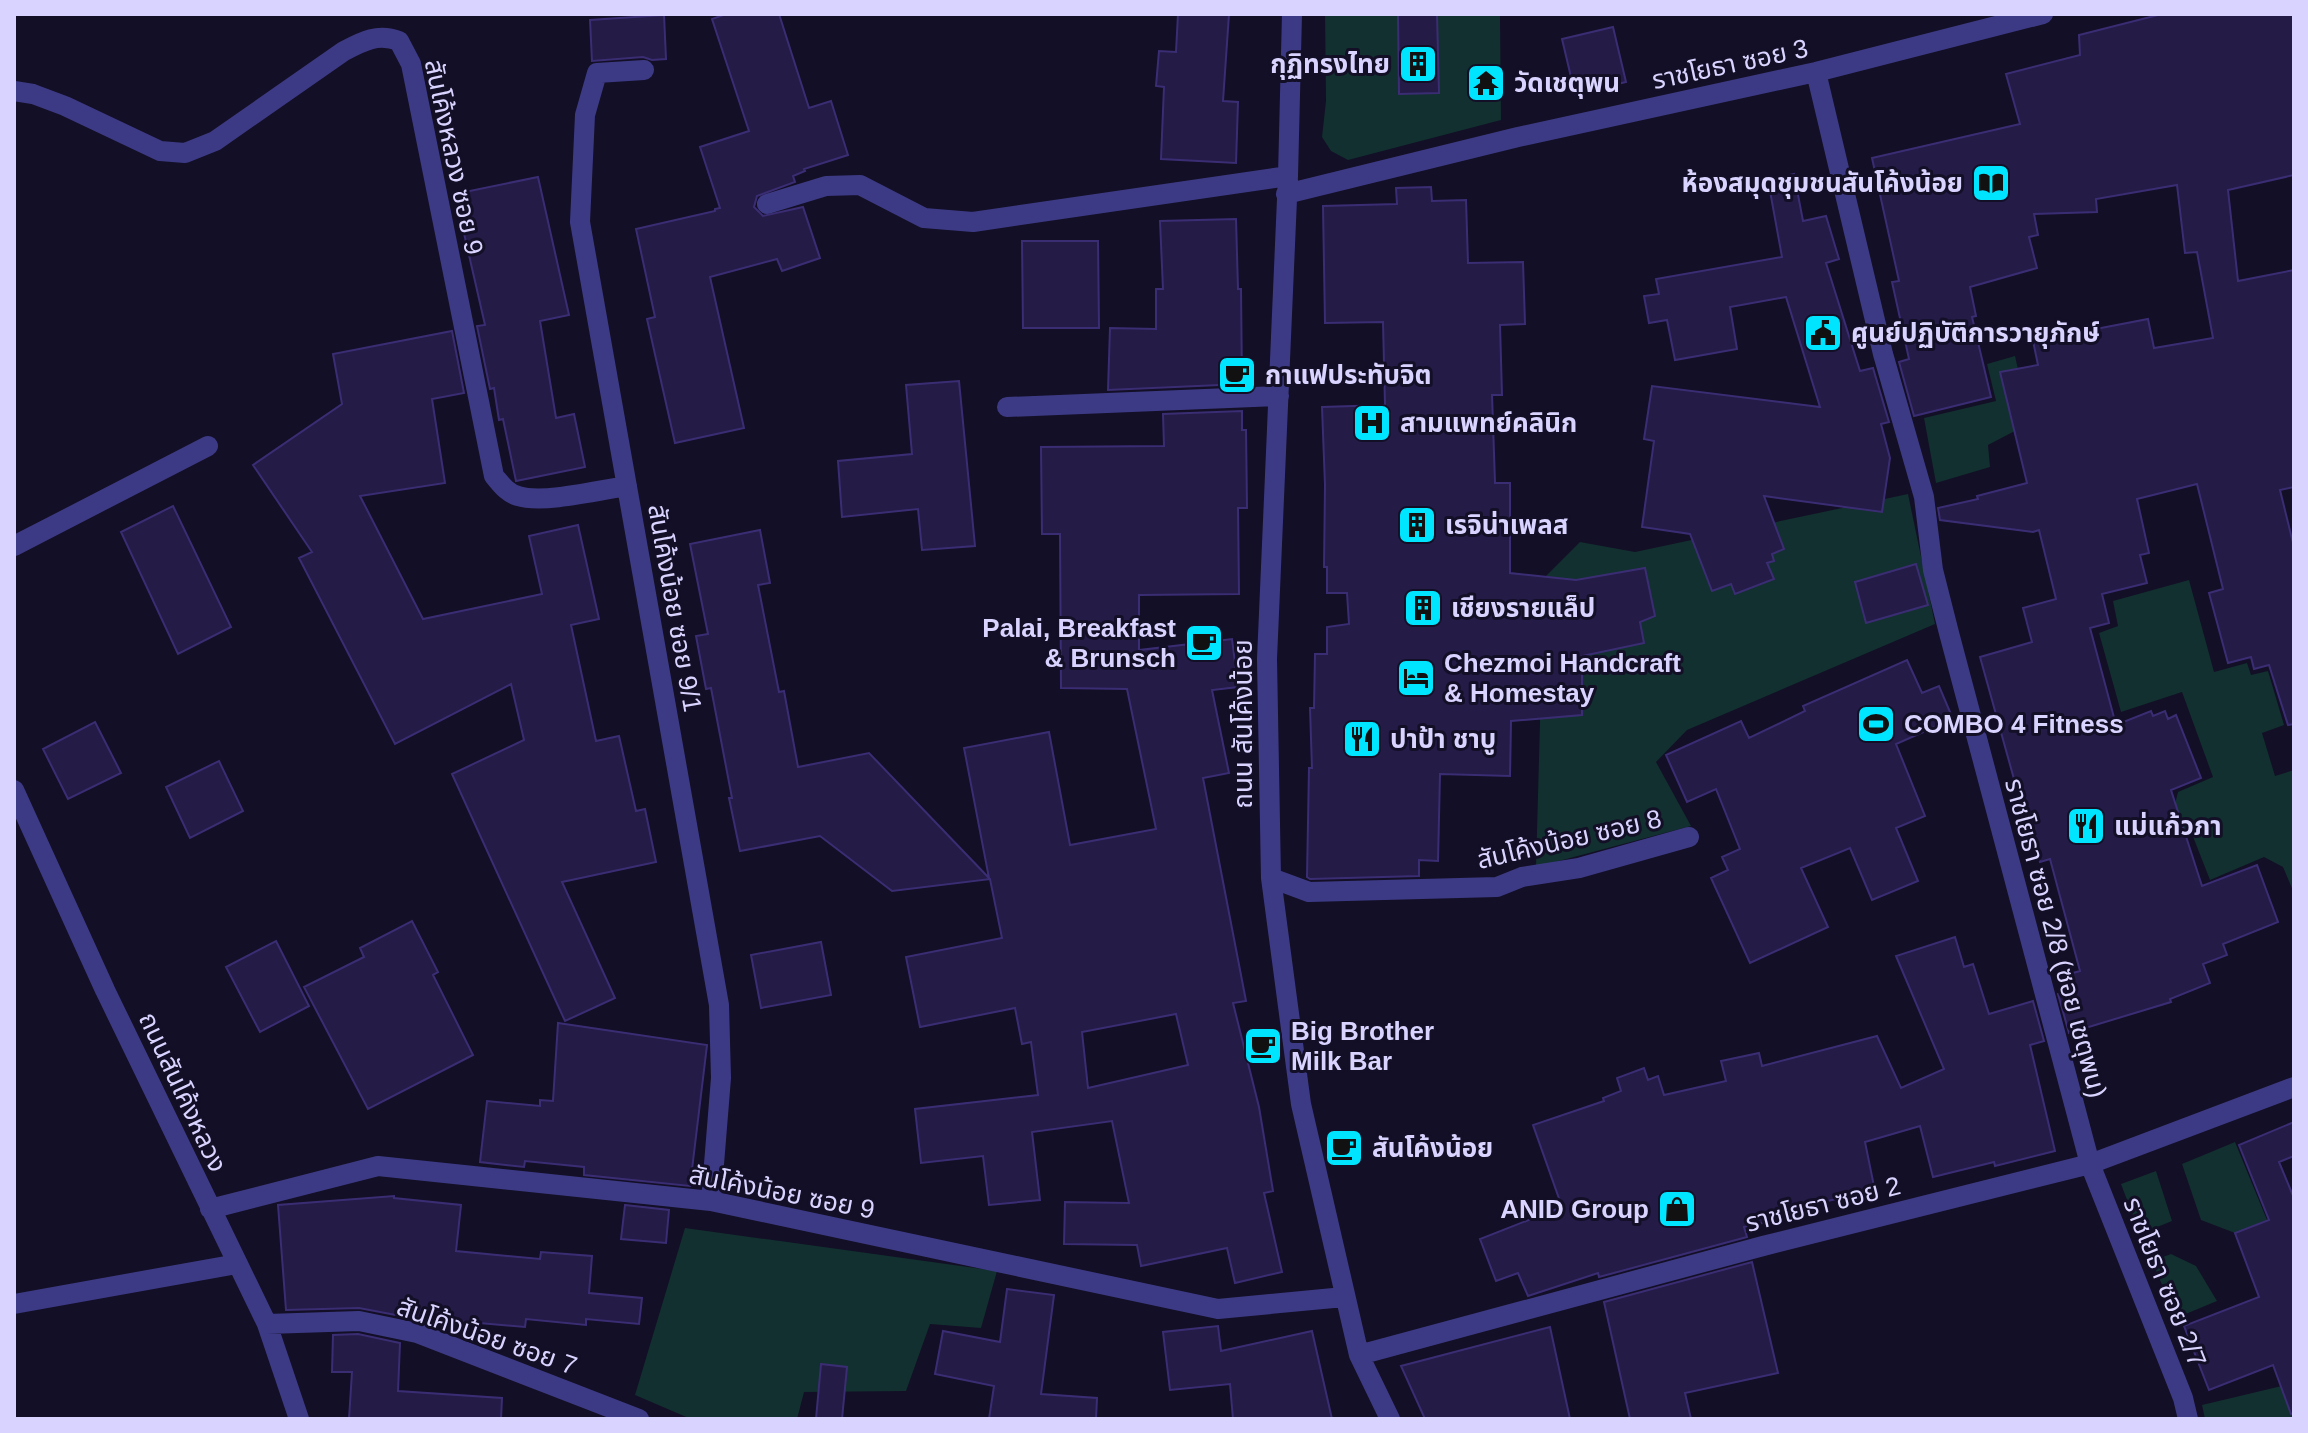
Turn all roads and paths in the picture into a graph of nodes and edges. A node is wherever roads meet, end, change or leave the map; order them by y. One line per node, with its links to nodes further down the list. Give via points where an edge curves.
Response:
1 (1292, 14): 6 (street, ถนน สันโค้งน้อย)
2 (2043, 14): 4 (street, ราชโยธา ซอย 3)
3 (644, 70): 11 (street, สันโค้งน้อย ซอย 9/1, via 597,73 585,115 580,222)
4 (1816, 72): 6 (street, ราชโยธา ซอย 3); 17 (street, ราชโยธา ซอย 2/8 (ซอย เชตุพน), via 1883,354 1924,497 1936,582)
5 (14, 91): 11 (street, สันโค้งหลวง ซอย 9, via 65,106 160,151 185,153 215,141 366,39 385,36 399,41 411,64 494,476 518,496 539,499)
6 (1287, 185): 7 (street, ราชโยธา ซอย 3, via 973,222 924,218 860,185 826,186); 8 (street, ถนน สันโค้งน้อย)
7 (767, 204)
8 (1279, 396): 9 (street); 15 (street, ถนน สันโค้งน้อย, via 1267,659)
9 (1007, 407)
10 (208, 446): 12 (street)
11 (627, 486): 18 (street, สันโค้งน้อย ซอย 9/1, via 719,1005 721,1078)
12 (14, 546)
13 (14, 790): 19 (street, ถนนสันโค้งหลวง)
14 (1689, 837): 15 (street, สันโค้งน้อย ซอย 8, via 1497,887 1309,892)
15 (1271, 878): 21 (street, ถนน สันโค้งน้อย, via 1301,1104)
16 (2293, 1092): 17 (street, ราชโยธา ซอย 2)
17 (2090, 1164): 24 (street, ราชโยธา ซอย 2); 28 (street, ราชโยธา ซอย 2/7)
18 (711, 1201): 19 (street, สันโค้งน้อย ซอย 9, via 378,1166); 21 (street, สันโค้งน้อย ซอย 9, via 1218,1309)
19 (210, 1209): 20 (street, ถนนสันโค้งหลวง)
20 (237, 1264): 22 (street); 23 (street, ถนนสันโค้งหลวง)
21 (1344, 1297): 24 (street, ถนน สันโค้งน้อย)
22 (14, 1304)
23 (267, 1324): 25 (street, ถนนสันโค้งหลวง); 26 (street, สันโค้งน้อย ซอย 7, via 359,1321 417,1333)
24 (1359, 1355): 27 (street, ถนน สันโค้งน้อย)
25 (299, 1419)
26 (639, 1419)
27 (1390, 1419)
28 (2188, 1419)

